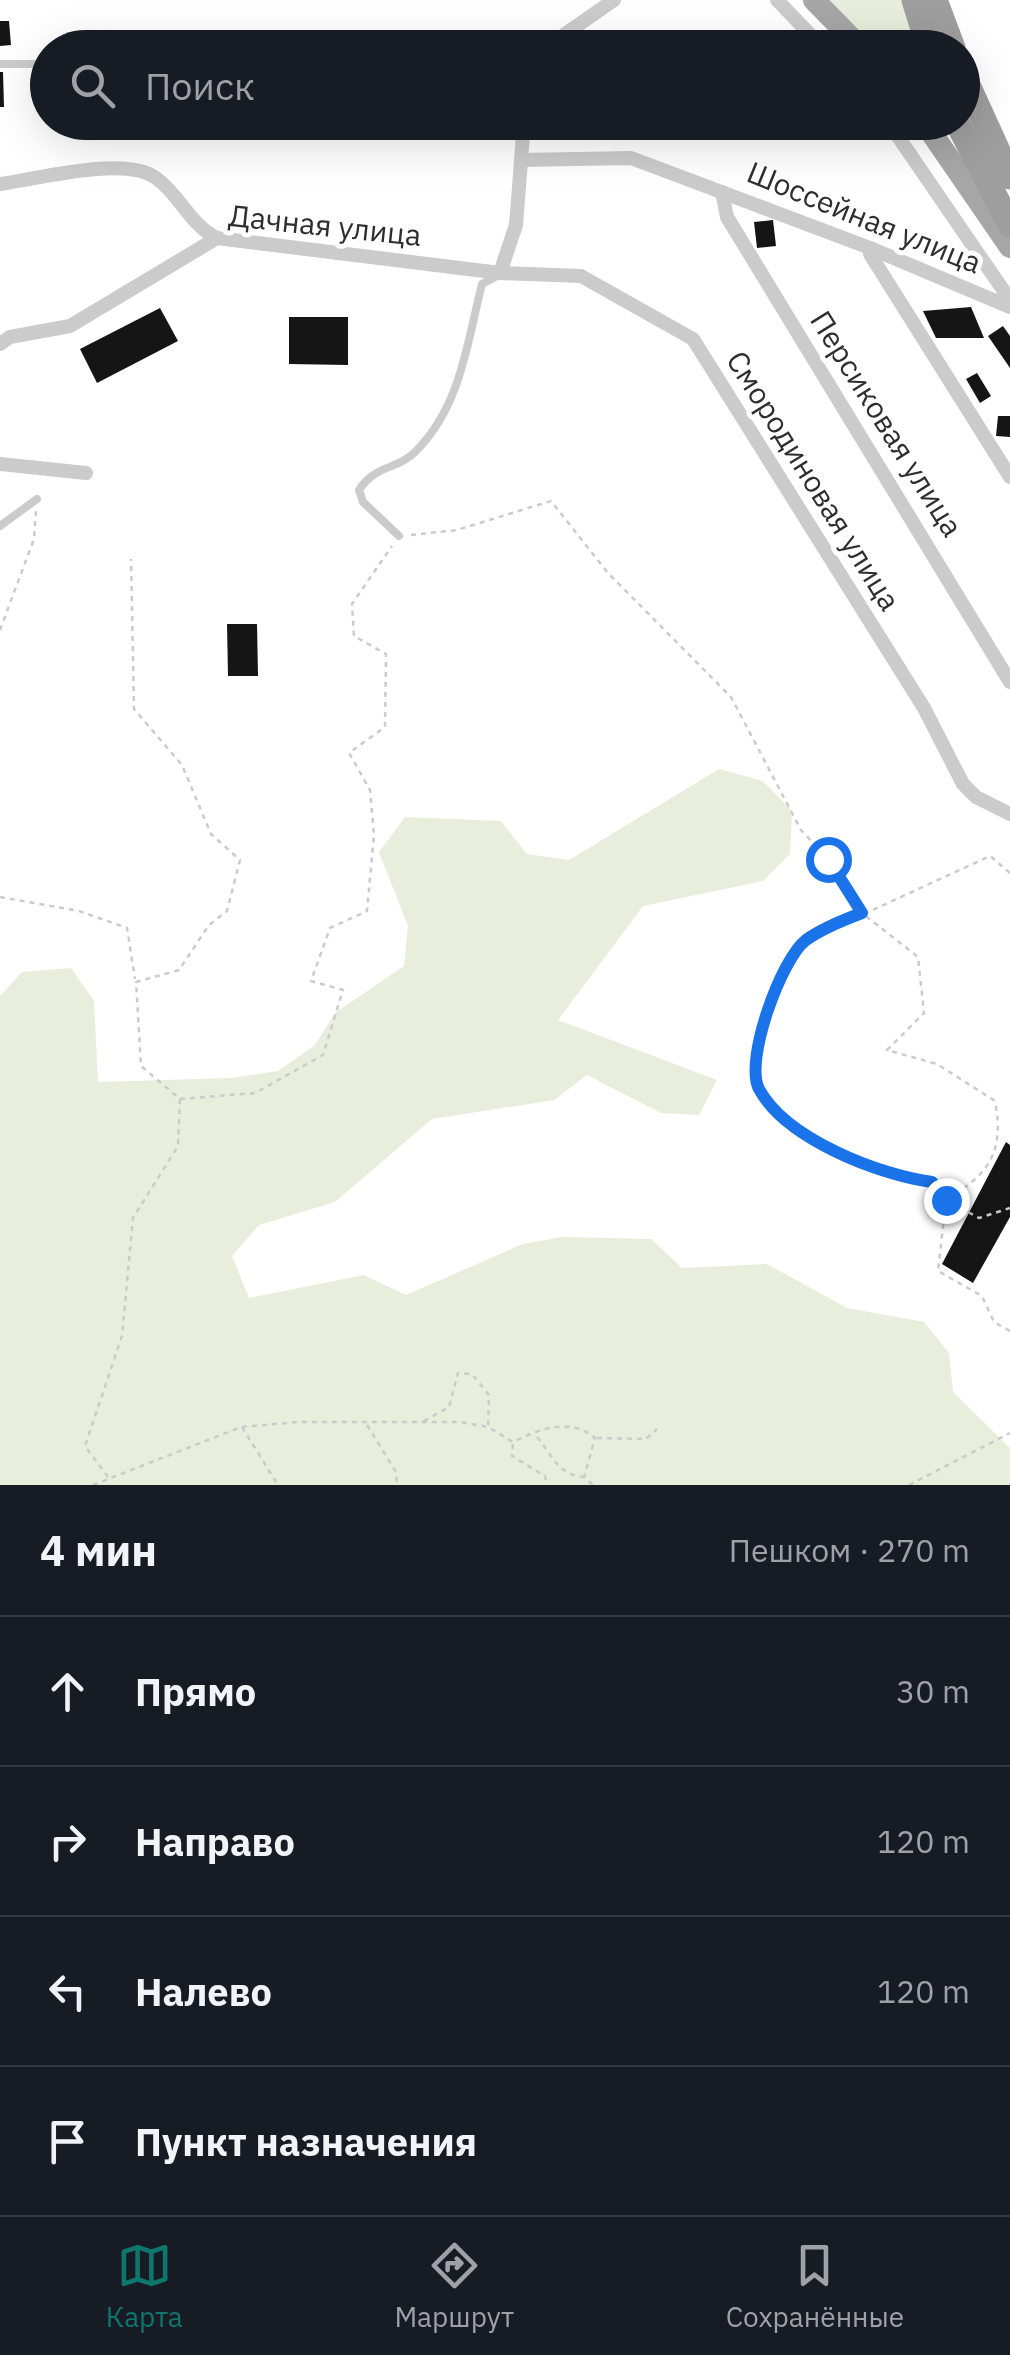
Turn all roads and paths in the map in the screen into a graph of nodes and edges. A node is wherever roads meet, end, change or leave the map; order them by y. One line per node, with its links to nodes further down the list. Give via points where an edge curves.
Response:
1 (614, 0): 6 (street)
2 (777, 0): 7 (street)
3 (814, 0): 8 (main road)
4 (914, 0): 9 (highway)
5 (935, 0): 10 (highway)
6 (570, 30)
7 (806, 30)
8 (843, 30)
9 (923, 30)
10 (946, 30)
11 (0, 64): 12 (lane)
12 (30, 64)
13 (980, 111): 19 (highway)
14 (523, 140): 18 (street)
15 (900, 140): 27 (street)
16 (936, 140): 24 (main road)
17 (966, 140): 22 (highway)
18 (521, 160): 21 (street, Шоссейная улица, via 631,158); 26 (street, via 516,224)
19 (1010, 176)
20 (0, 184): 23 (street, via 131,166 156,178)
21 (722, 192): 25 (street, Шоссейная улица); 37 (street, Персиковая улица, via 728,218)
22 (1010, 225)
23 (217, 238): 26 (street, Дачная улица); 28 (street, Дачная улица, via 70,326)
24 (1010, 246)
25 (870, 248): 27 (street, Шоссейная улица); 31 (street)
26 (500, 273): 34 (lane, via 482,284 453,402 414,454 370,474 359,490 362,502); 38 (street, Смородиновая улица, via 580,276 693,339 924,708 963,784)
27 (1010, 304)
28 (0, 344)
29 (0, 464): 30 (street)
30 (86, 473)
31 (1010, 478)
32 (36, 500): 33 (lane); 36 (path, via 34,539)
33 (0, 526)
34 (399, 536): 41 (path, via 457,530 551,501 608,573 731,697 802,830); 43 (path, via 352,604 354,636 386,654 385,727 349,753 370,790 374,835 366,911 330,928 311,981 343,990 323,1056 255,1093)
35 (131, 559): 42 (path, via 134,710 182,764 211,834 240,860 227,911 209,924 179,970)
36 (0, 630)
37 (1010, 682)
38 (1010, 814)
39 (1010, 873): 41 (path, via 990,856)
40 (0, 897): 42 (path, via 80,911 127,928)
41 (862, 913): 44 (path, via 918,956 924,1012 887,1050 937,1064 995,1102 999,1123 982,1178); 44 (path, via 804,942 784,967 758,1051 758,1088 773,1108 850,1160 890,1176 932,1182)
42 (136, 982): 43 (path, via 141,1066)
43 (180, 1099): 56 (path, via 178,1146 133,1218 122,1336 85,1446)
44 (946, 1200): 45 (path, via 978,1218); 46 (path, via 938,1271 982,1296 994,1322)
45 (1010, 1208)
46 (1010, 1331)
47 (365, 1422): 48 (path); 49 (path); 60 (path)
48 (422, 1422): 50 (path); 50 (path, via 449,1407 458,1373 472,1374 489,1394)
49 (242, 1427): 56 (path); 59 (path)
50 (488, 1427): 55 (path)
51 (657, 1429): 54 (path, via 646,1439)
52 (1010, 1433): 63 (path)
53 (536, 1436): 54 (path, via 574,1426); 55 (path); 57 (path, via 562,1469)
54 (595, 1438): 57 (path)
55 (512, 1442): 61 (path, via 512,1456 545,1476)
56 (108, 1476): 58 (path)
57 (584, 1477): 62 (path)
58 (93, 1485)
59 (278, 1485)
60 (397, 1485)
61 (547, 1485)
62 (593, 1485)
63 (909, 1485)

